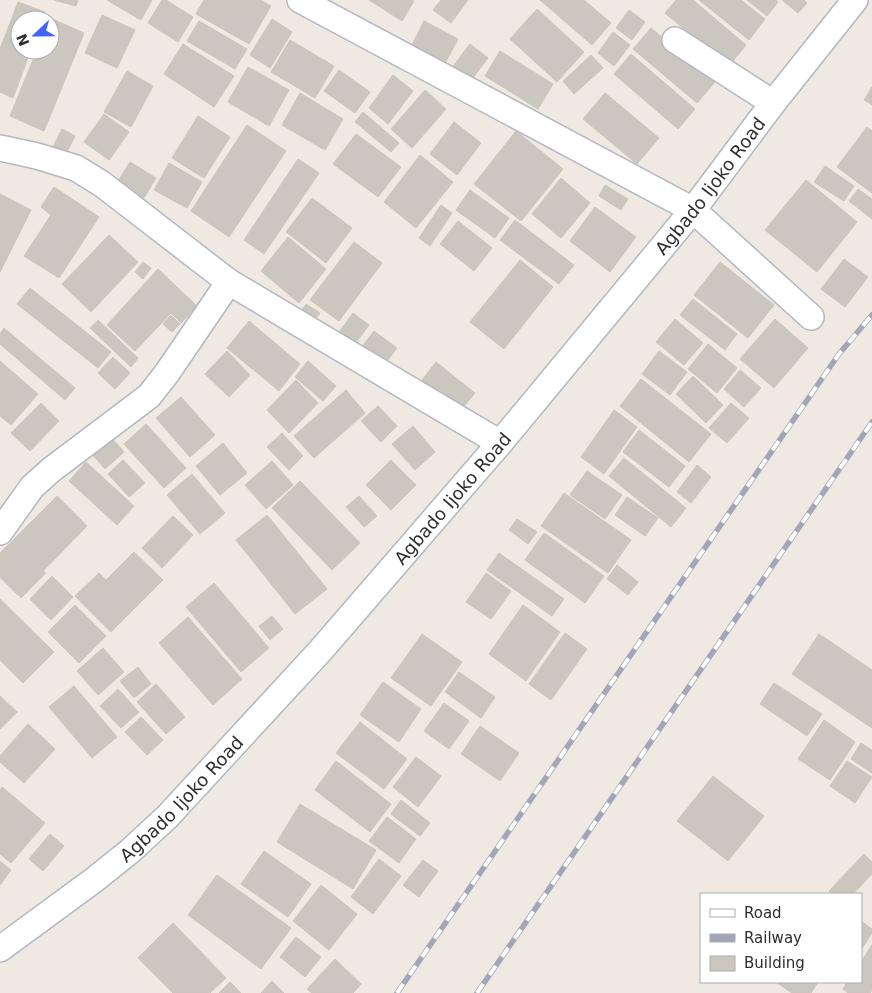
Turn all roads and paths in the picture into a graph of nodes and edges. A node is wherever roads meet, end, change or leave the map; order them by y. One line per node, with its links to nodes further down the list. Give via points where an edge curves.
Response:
1 (300, 0): 6 (street)
2 (854, 0): 4 (street, Agbado Ijoko Road)
3 (675, 40): 4 (street)
4 (774, 103): 6 (street, Agbado Ijoko Road)
5 (0, 148): 7 (street, via 76,168 102,184)
6 (693, 210): 8 (street); 9 (street, Agbado Ijoko Road)
7 (228, 282): 9 (street); 10 (street, via 149,396 45,476 32,488)
8 (811, 317)
9 (500, 443): 11 (street, Agbado Ijoko Road, via 321,650 167,817 94,880)
10 (0, 532)
11 (0, 949)

